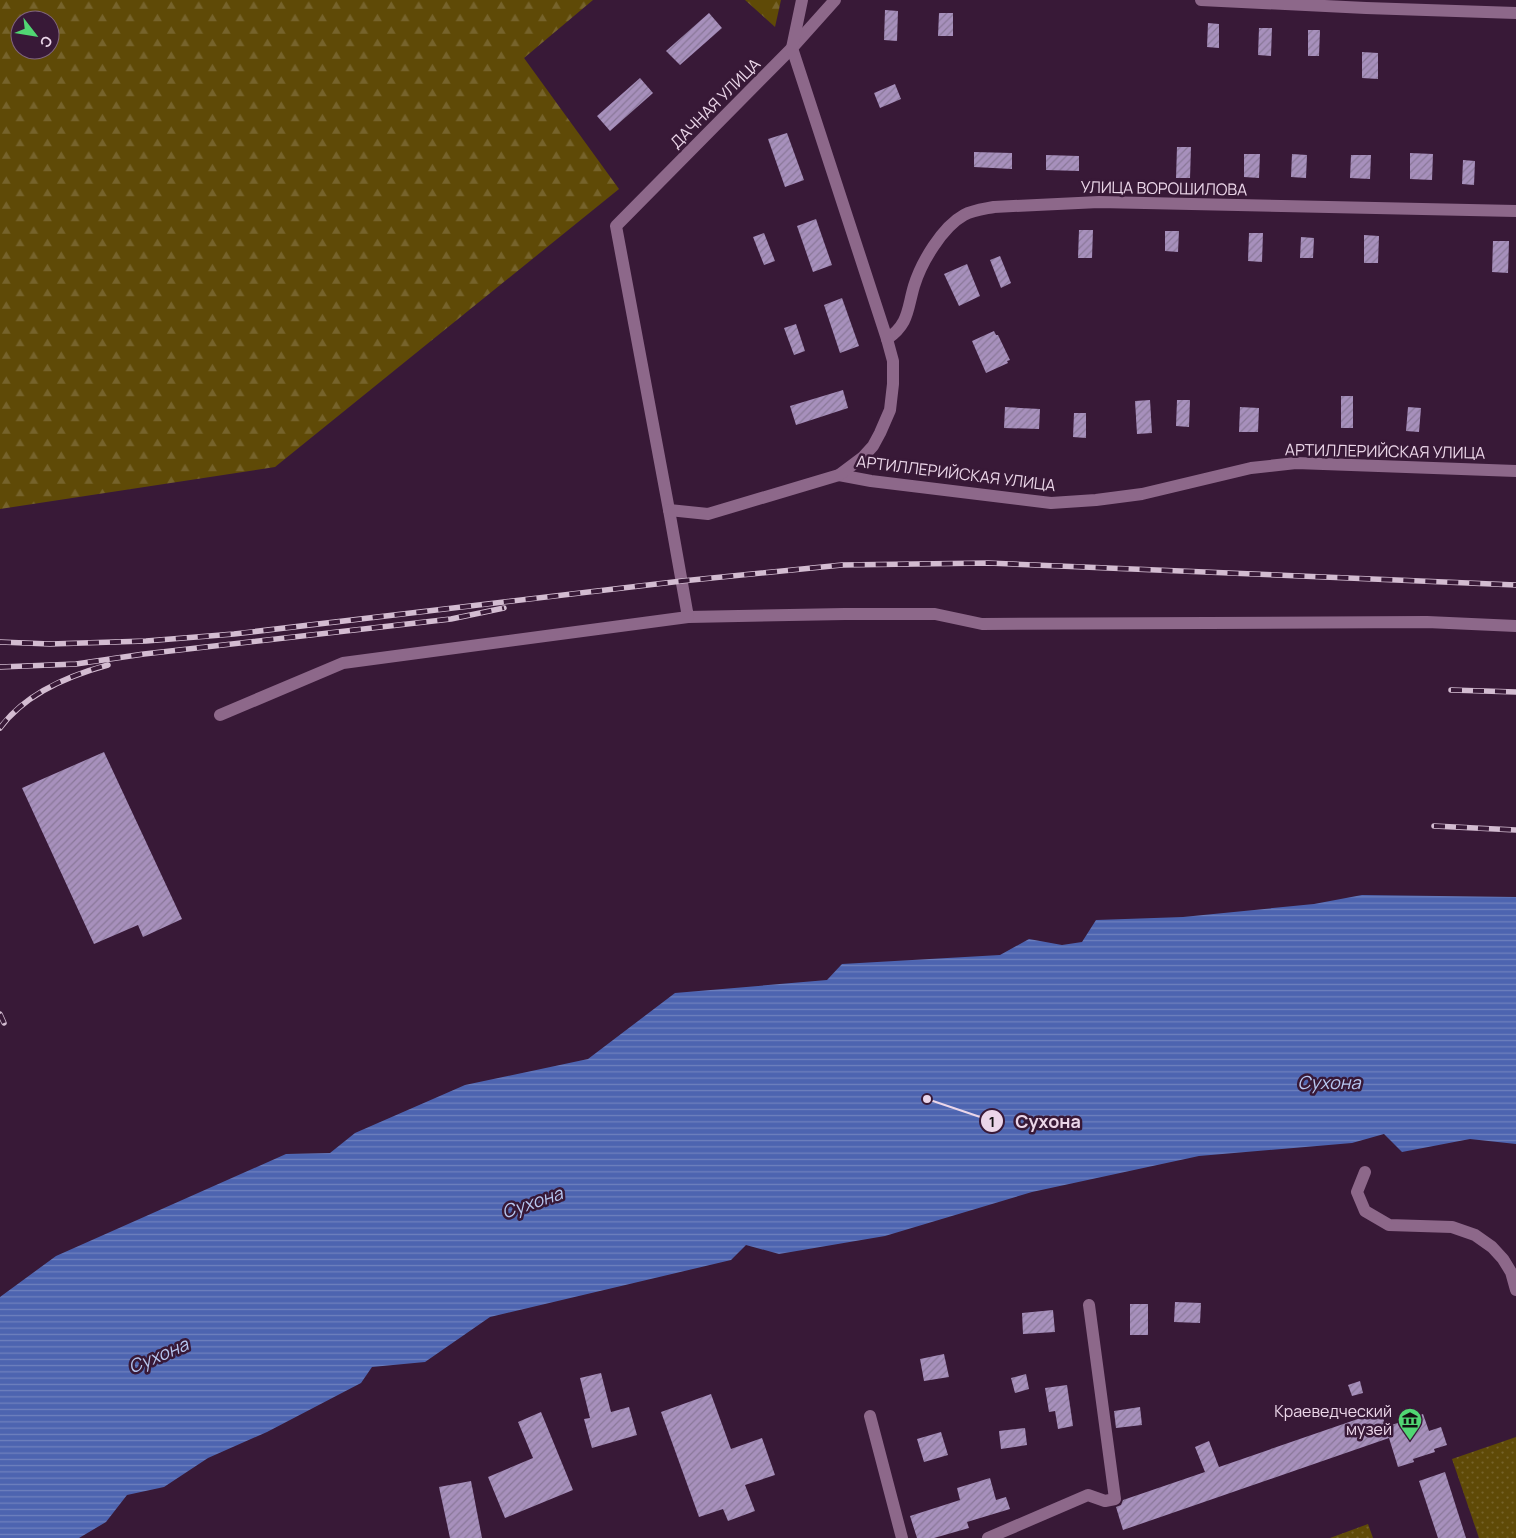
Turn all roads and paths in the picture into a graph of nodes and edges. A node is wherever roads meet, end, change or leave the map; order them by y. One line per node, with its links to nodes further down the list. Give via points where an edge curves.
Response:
1 (802, 0): 5 (street)
2 (835, 0): 5 (street, ДАЧНАЯ УЛИЦА)
3 (1201, 0): 4 (street)
4 (1516, 13)
5 (792, 48): 7 (street, АРТИЛЛЕРИЙСКАЯ УЛИЦА); 10 (street, ДАЧНАЯ УЛИЦА, via 616,226)
6 (1516, 211): 7 (street, УЛИЦА ВОРОШИЛОВА, via 1099,202 978,210 964,215 940,238 920,269 903,323)
7 (887, 339): 9 (street, АРТИЛЛЕРИЙСКАЯ УЛИЦА, via 893,361 894,384 886,422 863,457)
8 (1516, 471): 9 (street, АРТИЛЛЕРИЙСКАЯ УЛИЦА, via 1296,463 1251,468 1142,494 1051,503)
9 (839, 475): 10 (street, АРТИЛЛЕРИЙСКАЯ УЛИЦА, via 708,514)
10 (669, 510): 11 (street)
11 (688, 617): 12 (street, via 935,614 982,624 1427,622); 13 (street, via 343,663)
12 (1516, 626)
13 (220, 715)
14 (1364, 1172): 15 (street, via 1357,1192 1365,1211 1389,1225 1452,1227 1475,1235 1503,1259)
15 (1516, 1290)
16 (1089, 1305): 19 (street, via 1114,1499 1106,1501 1088,1496)
17 (870, 1416): 18 (street)
18 (902, 1538)
19 (988, 1538)

